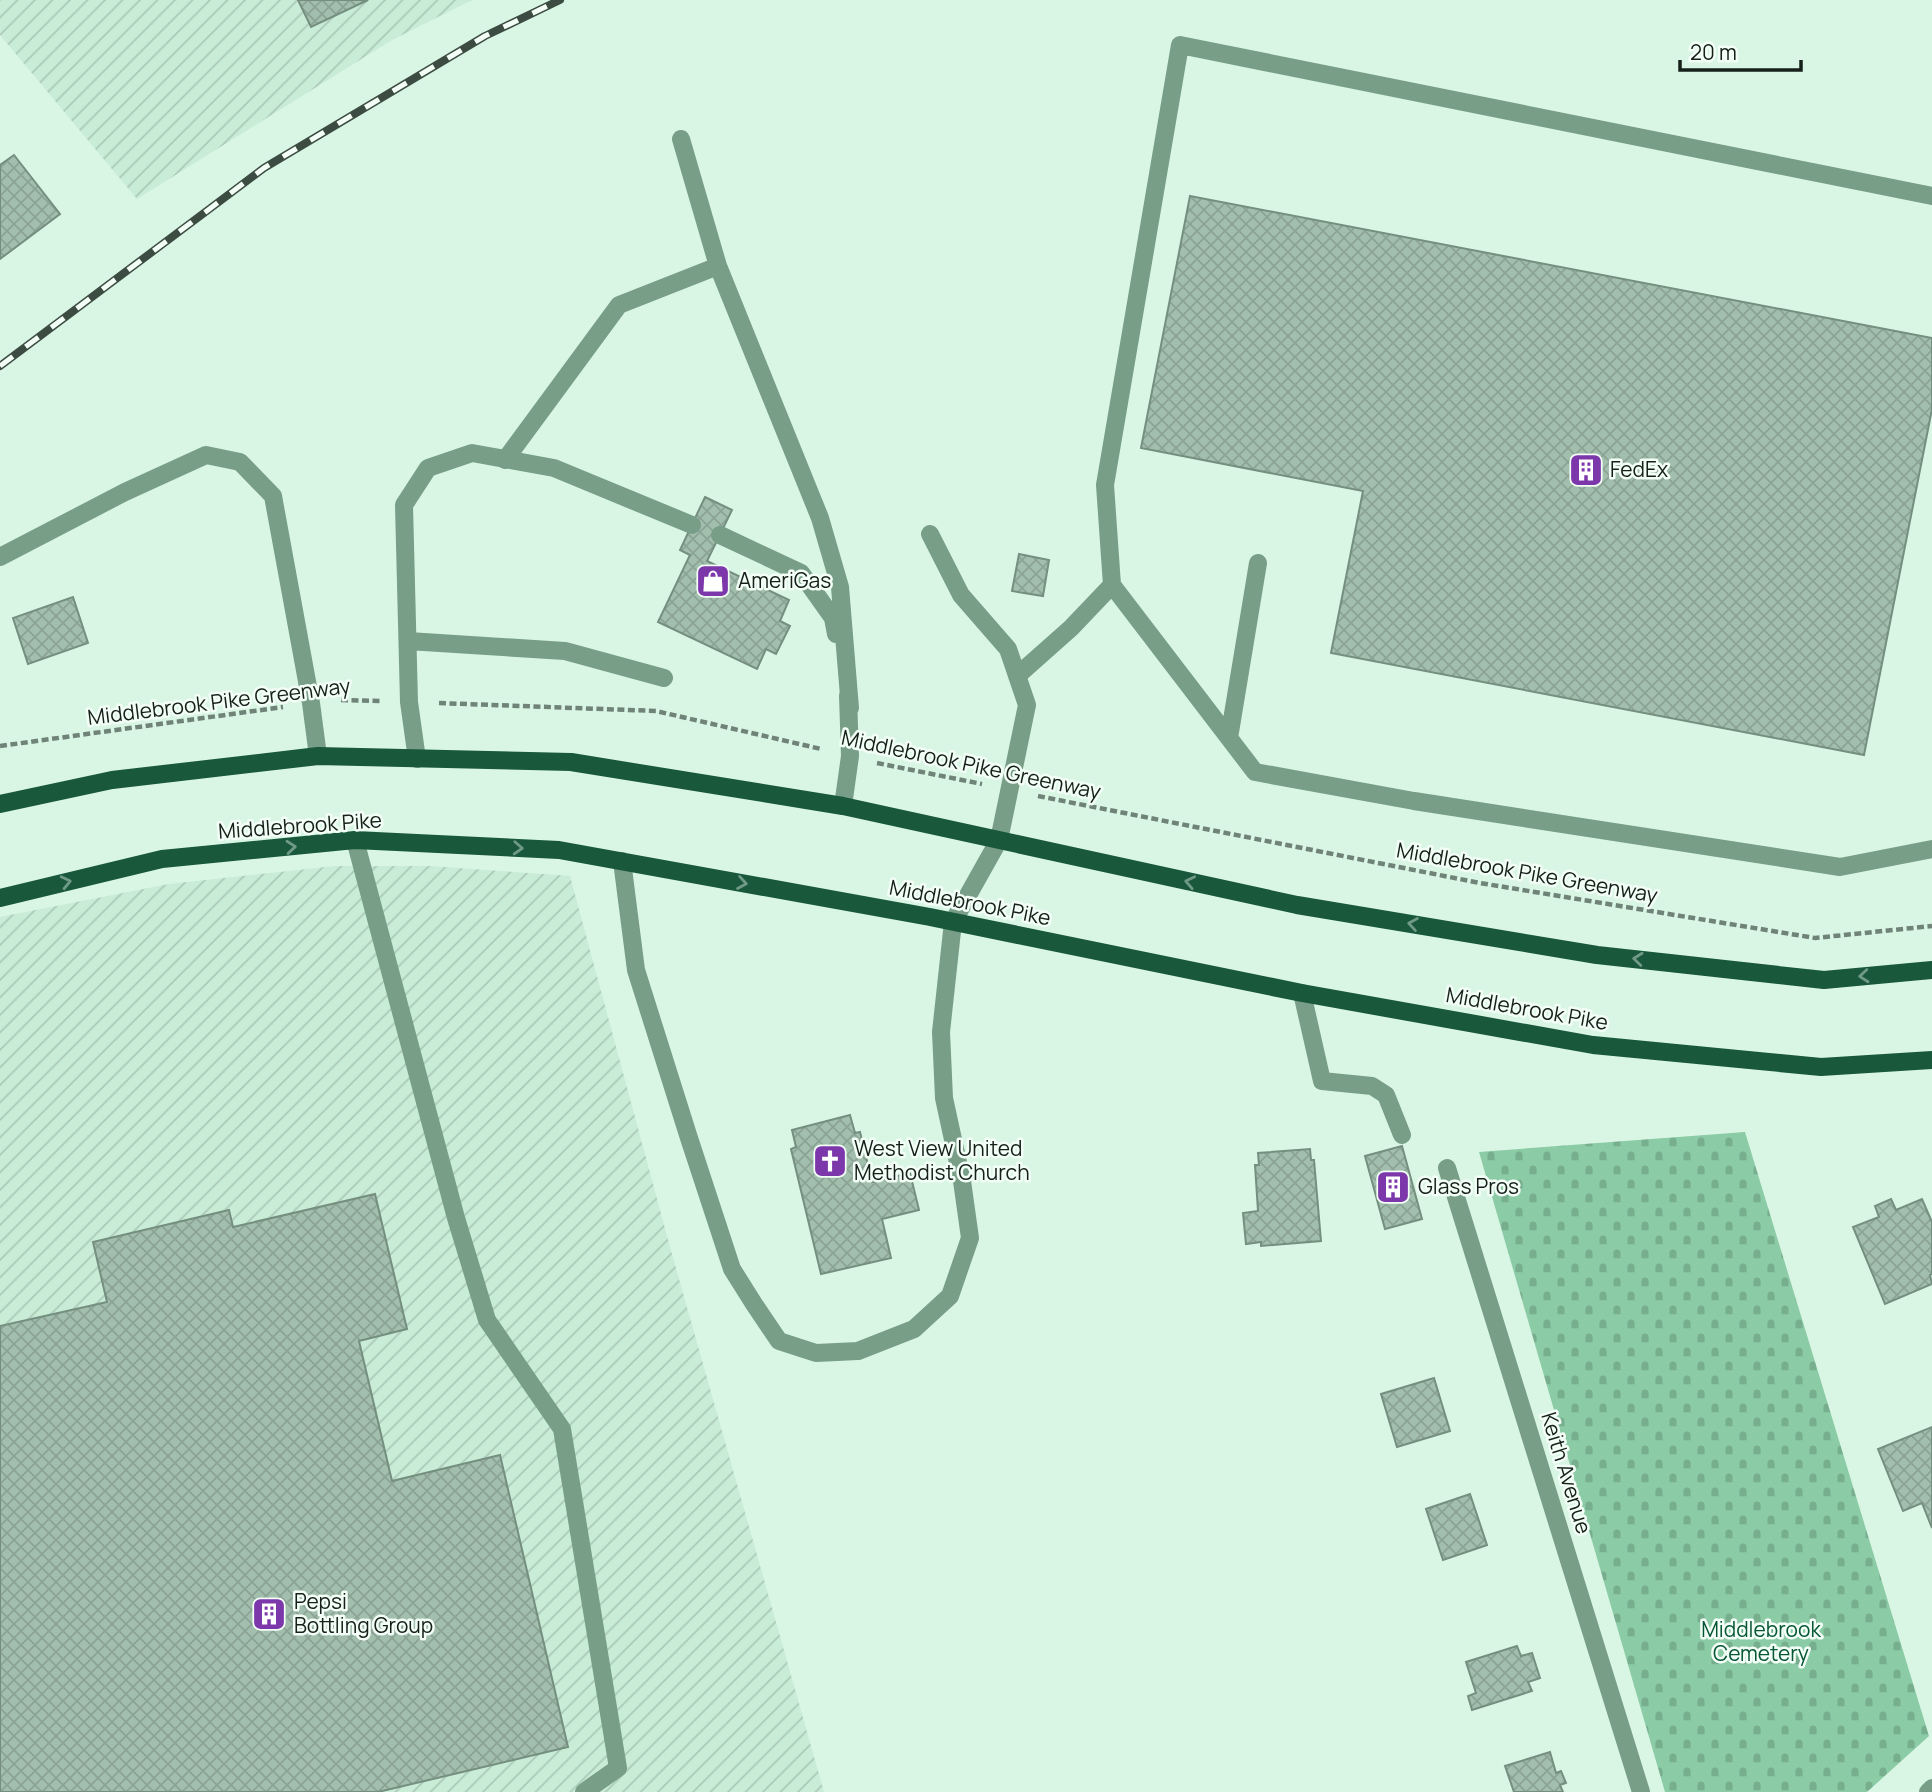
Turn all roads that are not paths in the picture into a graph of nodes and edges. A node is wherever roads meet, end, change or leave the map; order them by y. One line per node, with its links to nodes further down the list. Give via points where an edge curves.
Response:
1 (681, 139): 3 (street)
2 (1932, 196): 10 (street, via 1180,45 1105,485)
3 (718, 266): 4 (street, via 619,305); 14 (street, via 820,517 840,587)
4 (505, 460): 5 (street, via 554,468); 11 (street, via 472,453 428,468 404,505)
5 (692, 524)
6 (930, 534): 12 (street, via 961,595 1007,649)
7 (720, 535): 14 (street, via 801,573 833,618)
8 (0, 557): 16 (street, via 206,455 240,462 273,496)
9 (1258, 563): 15 (street)
10 (1112, 585): 12 (street); 15 (street)
11 (408, 641): 13 (street, via 565,651); 17 (street, via 409,702)
12 (1017, 676): 21 (street, via 1027,705)
13 (664, 678)
14 (850, 708): 19 (street)
15 (1229, 738): 22 (street, via 1255,772 1414,801 1840,867)
16 (318, 756): 17 (main road); 18 (main road, via 112,780)
17 (417, 759): 19 (main road, via 571,762)
18 (0, 804)
19 (843, 806): 21 (main road)
20 (355, 840): 23 (main road, Middlebrook Pike, one-way to 23, via 559,850); 24 (main road, Middlebrook Pike, one-way to 20, via 162,859); 32 (street, via 487,1320 562,1429 618,1768)
21 (999, 840): 25 (street); 26 (main road, one-way to 21, via 1824,980 1597,955 1297,905)
22 (1932, 849)
23 (622, 861): 25 (main road, Middlebrook Pike, one-way to 25); 25 (street, via 636,970 732,1269 779,1341 816,1353 858,1351 914,1329 950,1296 970,1238 944,1098 941,1032)
24 (0, 898)
25 (953, 922): 27 (main road, Middlebrook Pike)
26 (1932, 970)
27 (1302, 993): 28 (main road, Middlebrook Pike, via 1593,1045 1821,1067); 29 (street, via 1322,1081 1372,1086 1386,1095)
28 (1932, 1060)
29 (1402, 1135)
30 (1447, 1168): 33 (street, Keith Avenue)
31 (1932, 1787): 34 (street)
32 (584, 1792)
33 (1641, 1792)
34 (1927, 1792)

